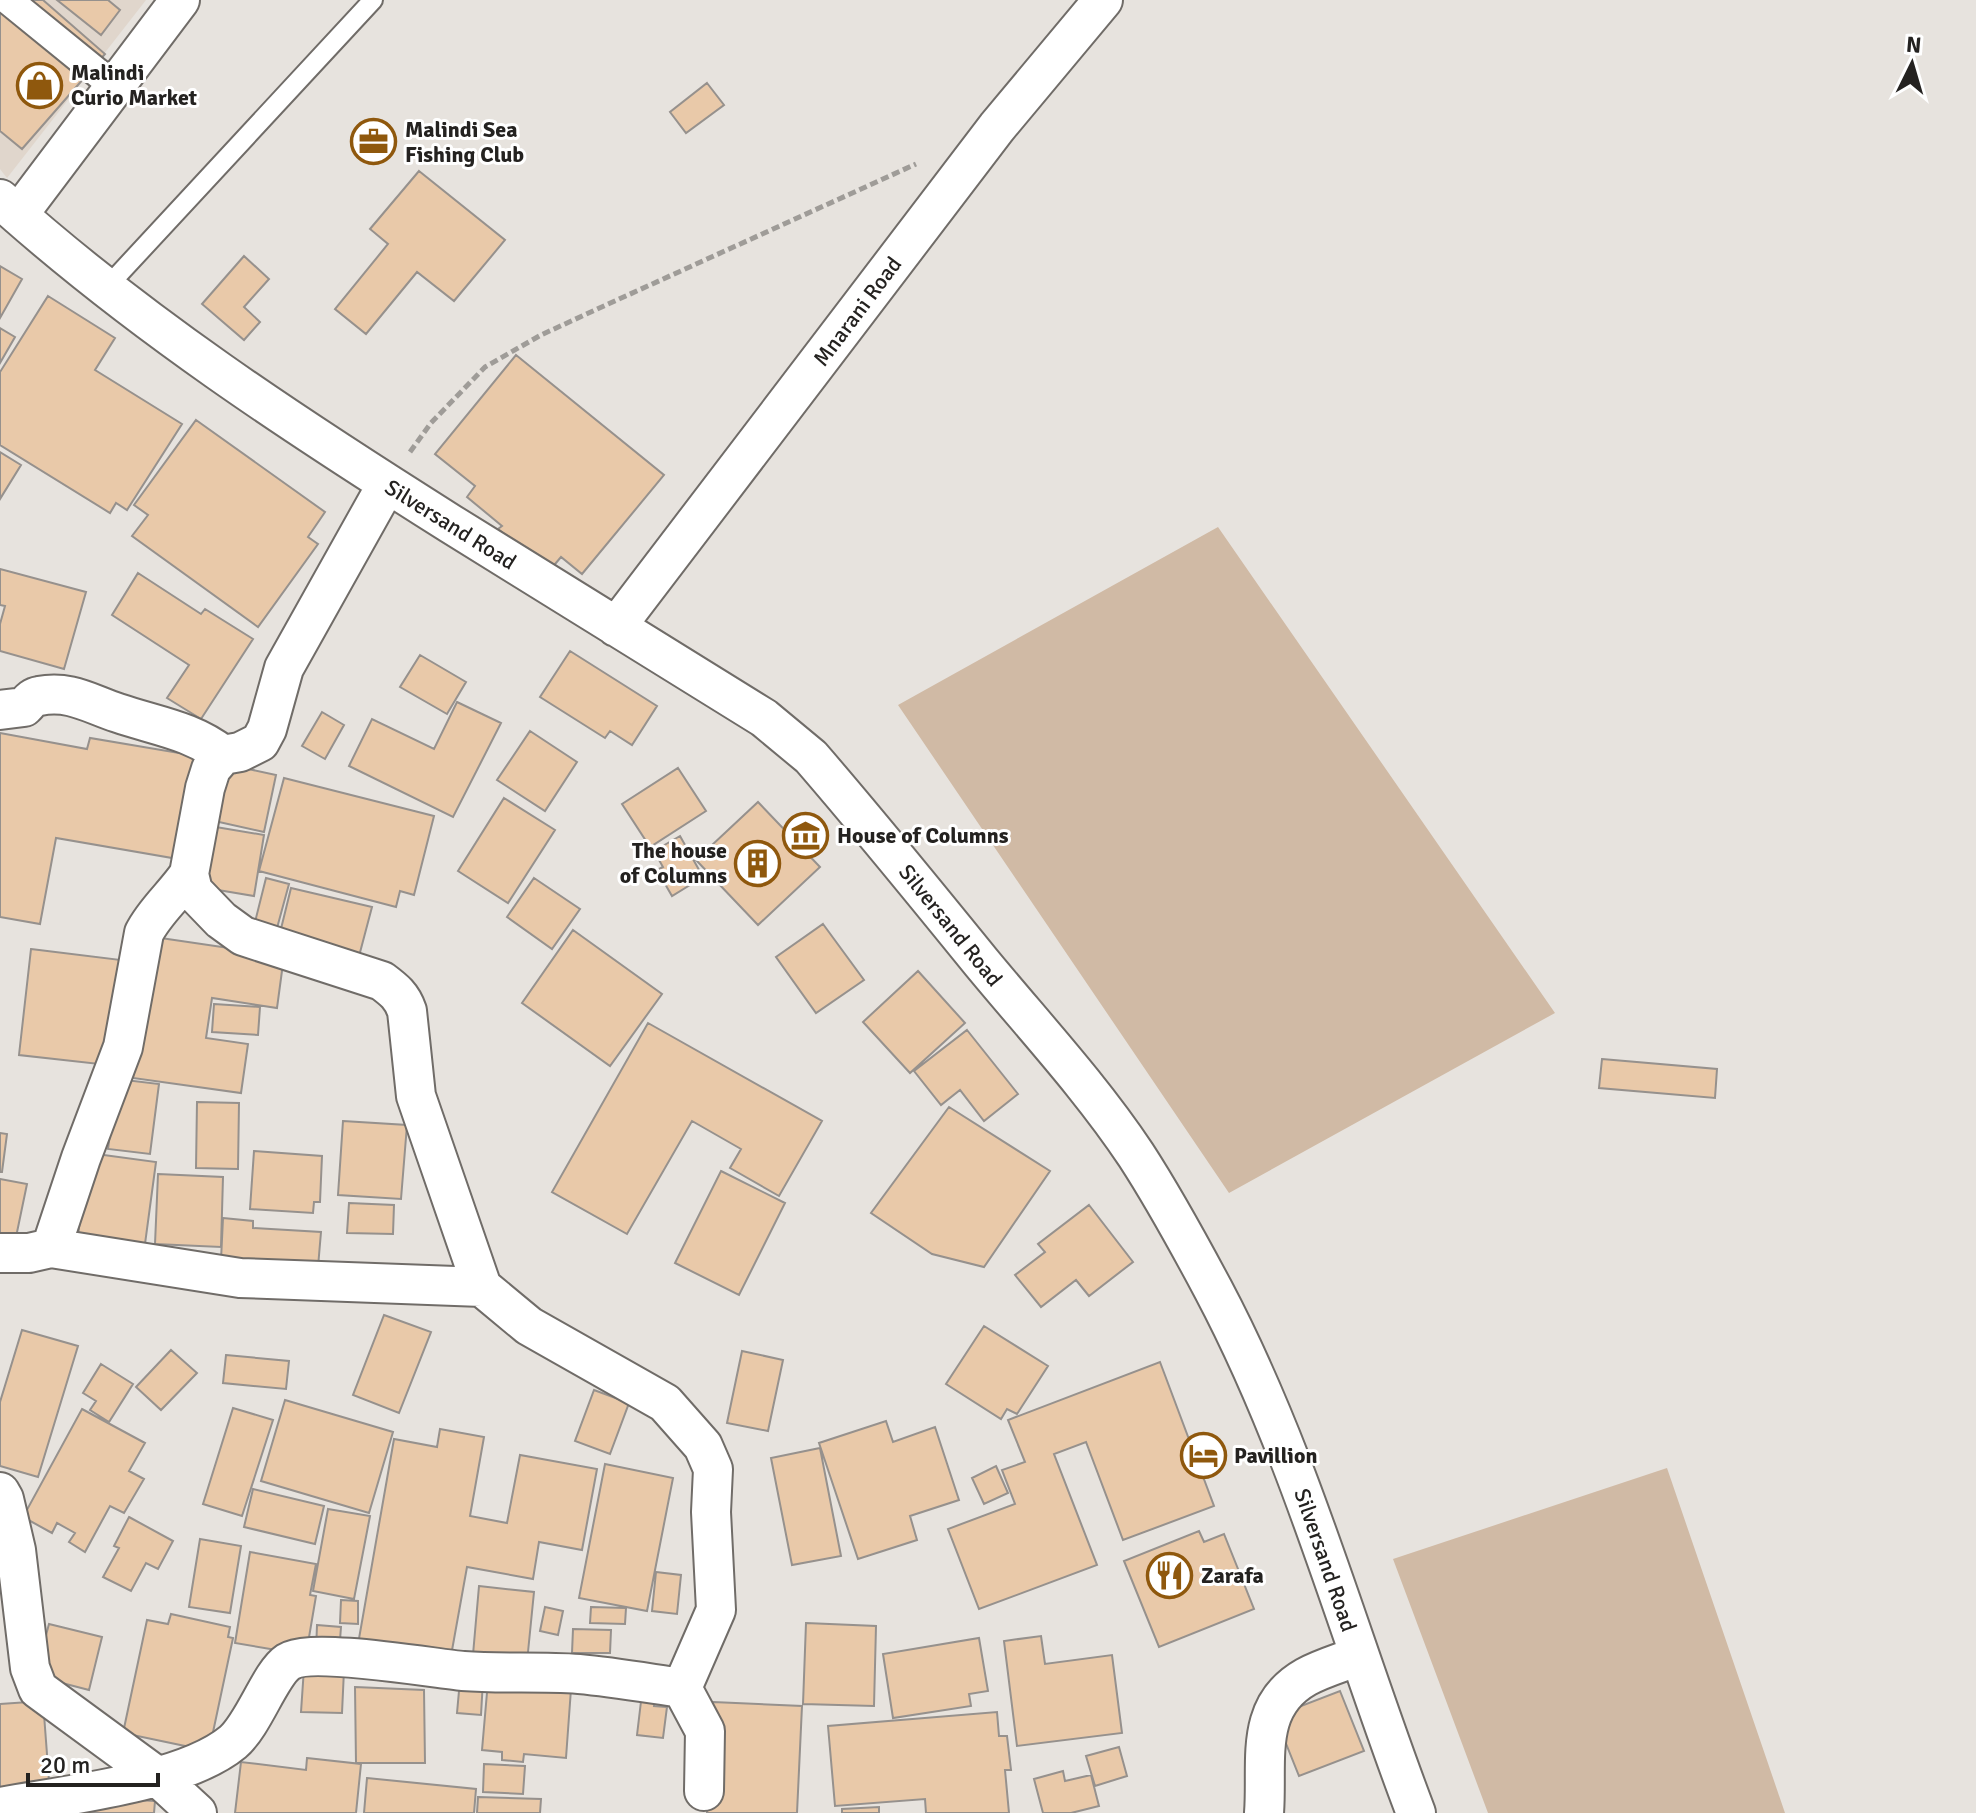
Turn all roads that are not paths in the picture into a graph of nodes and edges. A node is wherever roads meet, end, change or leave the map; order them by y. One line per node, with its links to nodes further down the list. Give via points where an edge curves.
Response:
1 (8, 0): 5 (street)
2 (180, 0): 5 (street)
3 (373, 0): 7 (lane)
4 (1103, 0): 9 (street, Mnarani Road, via 997,127)
5 (115, 87): 6 (street)
6 (9, 207): 7 (street, Silversand Road)
7 (106, 288): 8 (street, Silversand Road, via 242,390)
8 (387, 484): 9 (street, Silversand Road); 11 (street, via 284,668 260,742)
9 (616, 627): 17 (street, Silversand Road, via 764,718 811,757 1090,1092 1179,1228 1247,1358 1300,1484)
10 (0, 710): 11 (street, via 24,707 39,696 77,697 182,731)
11 (223, 755): 12 (street, via 205,788)
12 (189, 874): 13 (street, via 144,933 123,1047); 15 (street, via 193,891 243,936 382,981 404,1001 416,1096)
13 (51, 1248): 14 (street); 15 (street, via 240,1278)
14 (0, 1253)
15 (482, 1287): 18 (street, via 529,1326 665,1403 703,1446 713,1469 716,1610)
16 (0, 1492): 19 (street, via 16,1550 32,1678 38,1689)
17 (1358, 1656): 23 (street, via 1307,1676 1284,1692 1272,1711 1265,1739); 24 (street, Silversand Road)
18 (682, 1688): 19 (street, via 578,1674 463,1671 315,1657 288,1662 236,1740 214,1756); 20 (street, via 705,1731)
19 (158, 1777): 21 (street); 22 (street)
20 (704, 1791)
21 (0, 1807)
22 (197, 1813)
23 (1264, 1813)
24 (1416, 1813)

